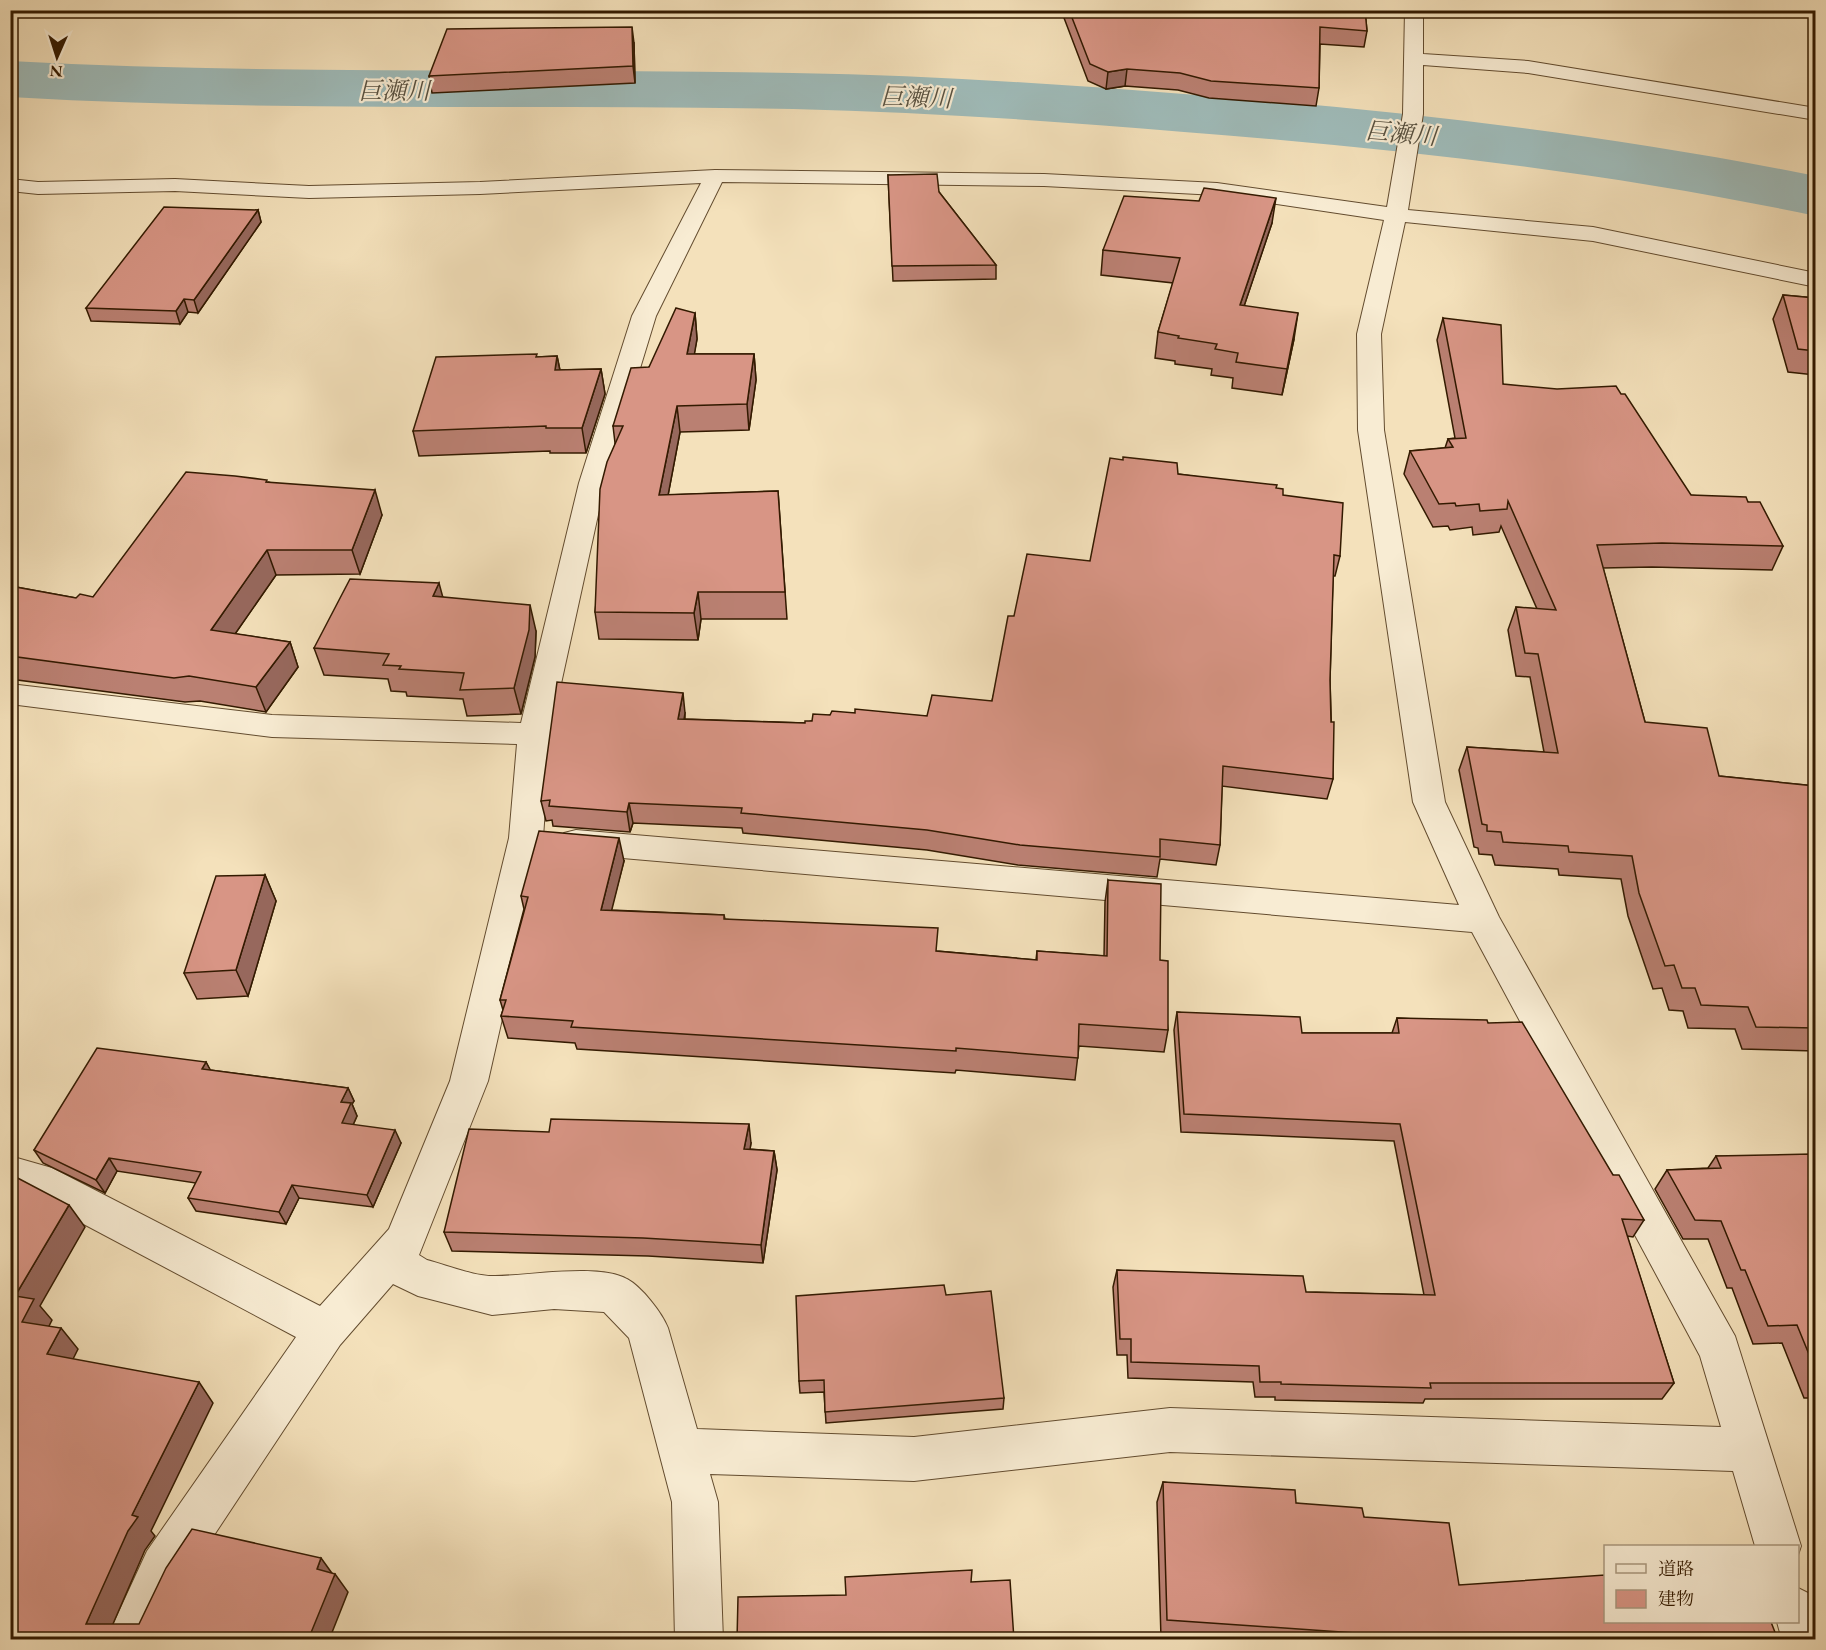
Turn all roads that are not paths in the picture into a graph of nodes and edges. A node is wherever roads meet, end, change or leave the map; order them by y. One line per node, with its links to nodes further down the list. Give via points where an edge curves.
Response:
1 (1414, 10): 2 (street)
2 (1414, 59): 3 (street, via 1528,67); 6 (street, via 1413,114)
3 (1815, 114)
4 (715, 176): 5 (street, via 309,192 175,185); 6 (street, via 1044,180 1217,189); 9 (street, via 644,316 592,483)
5 (10, 185)
6 (1396, 215): 7 (street, via 1593,234); 11 (street, via 1369,334 1371,430 1429,802)
7 (1815, 280)
8 (10, 694): 9 (street, via 272,726)
9 (534, 734): 10 (street)
10 (526, 838): 11 (street); 13 (street, via 468,1081 405,1241)
11 (1483, 920): 15 (street, via 1720,1350)
12 (10, 1173): 14 (street, via 38,1180)
13 (388, 1259): 14 (street); 16 (street, via 418,1277 492,1296 554,1290 614,1293 647,1328)
14 (325, 1330): 19 (street, via 164,1568)
15 (1749, 1450): 16 (street, via 1170,1430 914,1459); 17 (street)
16 (682, 1451): 20 (street, via 695,1502)
17 (1778, 1545)
18 (1799, 1618): 21 (street)
19 (130, 1640)
20 (699, 1640)
21 (1806, 1640)

